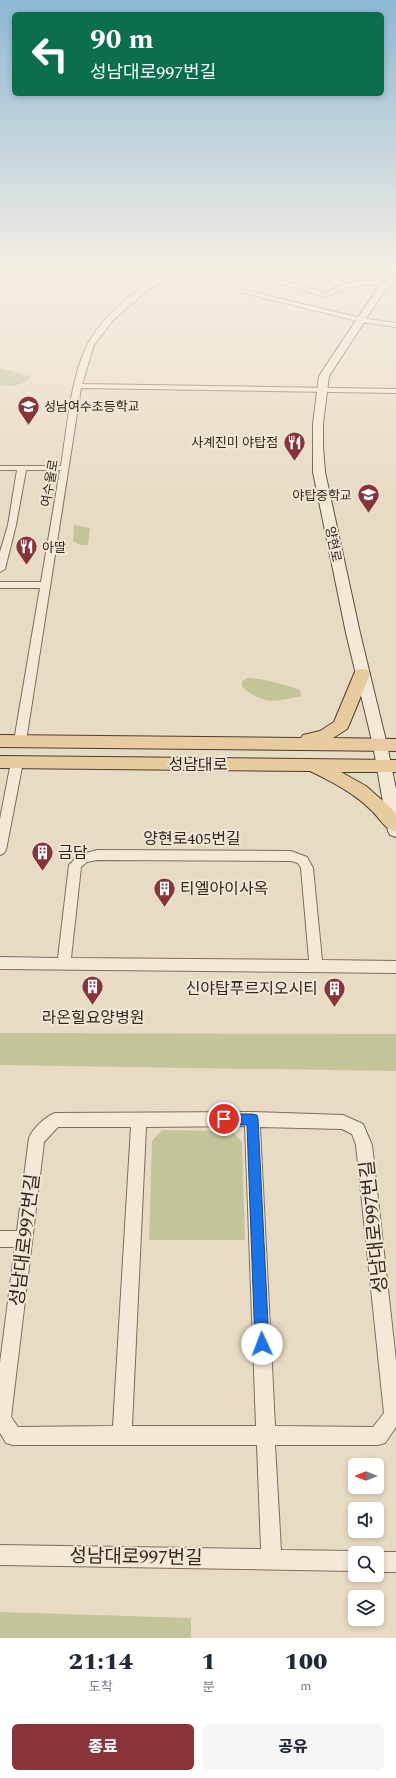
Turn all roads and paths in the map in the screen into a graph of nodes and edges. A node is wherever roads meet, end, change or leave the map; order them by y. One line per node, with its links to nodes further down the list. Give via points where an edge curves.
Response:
1 (91, 346): 3 (street, 여수울로)
2 (343, 346): 4 (main road, 양현로, via 326,371)
3 (78, 386): 4 (street); 8 (street, 여수울로)
4 (322, 390): 5 (street); 12 (main road, 양현로, via 318,424 319,472)
5 (396, 390)
6 (0, 468): 7 (street)
7 (22, 468): 8 (street); 9 (street, via 12,525)
8 (65, 468): 11 (street, 여수울로)
9 (0, 569)
10 (0, 585): 11 (street)
11 (45, 585): 14 (street, 여수울로)
12 (362, 674): 15 (main road, via 342,725 325,736); 16 (main road, 양현로)
13 (0, 741): 14 (main road, 성남대로)
14 (20, 741): 15 (main road, 성남대로)
15 (289, 744): 16 (main road, 성남대로)
16 (388, 745): 19 (main road, 양현로)
17 (8, 762): 18 (main road, 성남대로); 21 (street)
18 (310, 764): 19 (main road, 성남대로); 20 (main road, via 361,791 384,812)
19 (390, 766): 20 (main road, 양현로)
20 (395, 828)
21 (0, 850)
22 (0, 963): 23 (street)
23 (64, 964): 24 (street); 24 (street, 양현로405번길, via 75,865 83,858 97,855 212,855 291,856 303,860 307,868)
24 (316, 966): 25 (street)
25 (396, 967)
26 (252, 1119): 27 (street, 성남대로997번길); 31 (street); 31 (street, 성남대로997번길, via 342,1122 358,1129 364,1145 393,1416 378,1436)
27 (139, 1120): 29 (street, 성남대로997번길, via 55,1120 37,1138); 30 (street)
28 (0, 1239): 29 (street)
29 (24, 1239): 30 (street, 성남대로997번길, via 2,1419 13,1436)
30 (122, 1435): 31 (street, 성남대로997번길)
31 (266, 1436): 33 (street)
32 (0, 1555): 33 (street, 성남대로997번길)
33 (271, 1558): 34 (street, 성남대로997번길)
34 (348, 1561)
35 (384, 1562): 36 (street)
36 (396, 1562)

